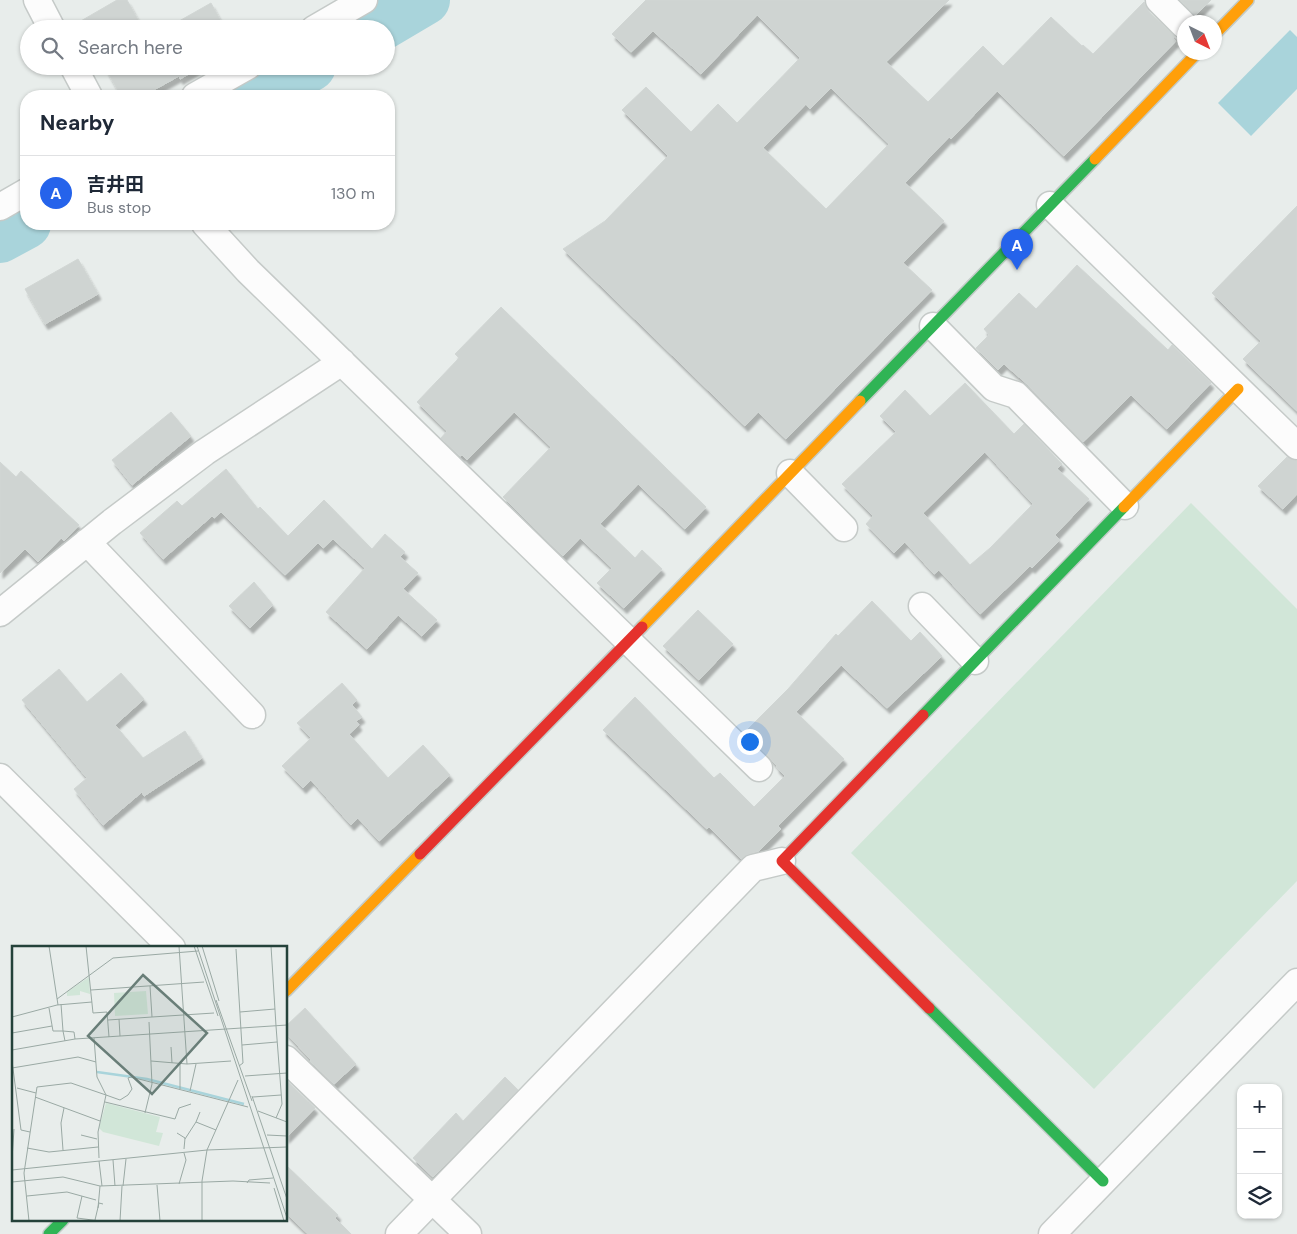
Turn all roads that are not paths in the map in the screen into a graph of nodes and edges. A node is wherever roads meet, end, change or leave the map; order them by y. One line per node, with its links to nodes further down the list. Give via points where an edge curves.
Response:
1 (36, 0): 6 (street)
2 (364, 0): 7 (street)
3 (1159, 0): 5 (street)
4 (1248, 0): 8 (street)
5 (1177, 18)
6 (47, 20)
7 (330, 20)
8 (1222, 27)
9 (1190, 60): 15 (street)
10 (78, 75): 12 (street)
11 (232, 75): 13 (street)
12 (86, 90)
13 (206, 90)
14 (20, 195): 16 (street)
15 (1050, 205): 18 (street); 20 (street)
16 (0, 206)
17 (210, 230): 19 (street)
18 (932, 326): 22 (street); 23 (street, via 994,388 1016,395)
19 (342, 362): 25 (street, via 205,452); 28 (street)
20 (1238, 389): 21 (street); 23 (street)
21 (1297, 446)
22 (790, 473): 24 (street); 28 (street)
23 (1125, 506): 29 (street)
24 (844, 528)
25 (87, 542): 27 (street); 30 (street)
26 (922, 606): 29 (street)
27 (0, 613)
28 (629, 640): 31 (street); 36 (street)
29 (975, 661): 33 (street)
30 (252, 715)
31 (759, 768)
32 (0, 777): 34 (street)
33 (782, 861): 38 (street); 39 (street, via 753,868)
34 (170, 946)
35 (1297, 982): 38 (street)
36 (288, 990)
37 (288, 1062): 39 (street)
38 (1103, 1181): 44 (street)
39 (432, 1199): 42 (street); 43 (street)
40 (61, 1222): 41 (street)
41 (49, 1234)
42 (399, 1234)
43 (468, 1234)
44 (1052, 1234)

